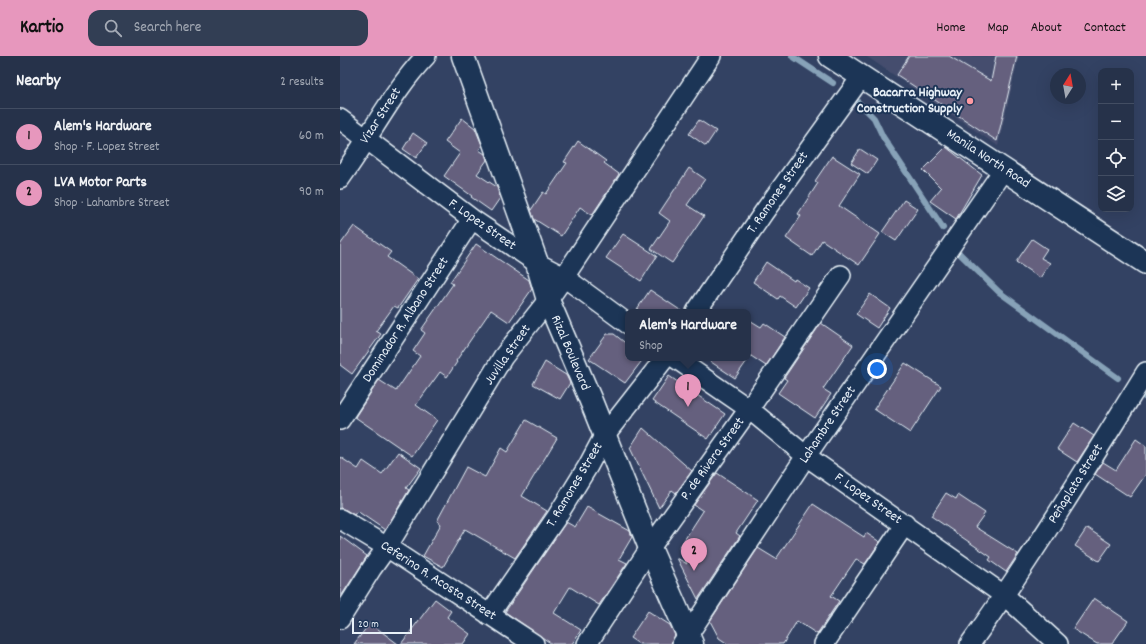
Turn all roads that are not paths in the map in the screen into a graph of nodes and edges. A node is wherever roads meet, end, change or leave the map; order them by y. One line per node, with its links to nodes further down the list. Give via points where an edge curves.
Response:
1 (426, 56): 7 (street, Vizar Street, via 387,104)
2 (463, 56): 11 (main road, Rizal Boulevard)
3 (711, 56): 14 (street, Juvilla Street)
4 (830, 56): 5 (main road, Manila North Road)
5 (862, 76): 8 (main road, Manila North Road); 16 (street, T. Ramones Street)
6 (340, 119): 7 (street, F. Lopez Street)
7 (367, 139): 9 (street, Vizar Street); 10 (street, F. Lopez Street)
8 (1004, 169): 12 (main road, Manila North Road); 24 (street, Lahambre Street)
9 (340, 179)
10 (472, 219): 11 (street, F. Lopez Street); 22 (street, Dominador R. Albano Street)
11 (537, 262): 14 (street, F. Lopez Street); 15 (main road, Rizal Boulevard)
12 (1146, 263)
13 (841, 275): 21 (street, P. de Rivera Street)
14 (564, 277): 15 (street, Juvilla Street); 17 (street, F. Lopez Street)
15 (548, 300): 23 (main road, Rizal Boulevard); 27 (street, Juvilla Street, via 503,357)
16 (698, 309)
17 (625, 322)
18 (663, 361): 23 (street, T. Ramones Street)
19 (679, 361): 21 (street, F. Lopez Street)
20 (1146, 372): 29 (street, Peñaplata Street)
21 (749, 409): 24 (street, F. Lopez Street); 28 (street, P. de Rivera Street)
22 (340, 420)
23 (604, 436): 28 (main road, Rizal Boulevard); 30 (street, T. Ramones Street, via 556,518)
24 (806, 456): 26 (street, F. Lopez Street); 32 (street, Lahambre Street)
25 (340, 519): 27 (street, Ceferino R. Acosta Street)
26 (905, 524): 29 (street, F. Lopez Street); 35 (street)
27 (387, 547): 30 (street, Ceferino R. Acosta Street); 31 (street, Juvilla Street)
28 (650, 548): 32 (main road, Rizal Boulevard); 34 (street, P. de Rivera Street)
29 (1005, 596): 36 (street, Peñaplata Street); 37 (street, F. Lopez Street)
30 (489, 615): 33 (street, Ceferino R. Acosta Street)
31 (340, 619)
32 (688, 641)
33 (534, 644)
34 (587, 644)
35 (824, 644)
36 (970, 644)
37 (1058, 644)

